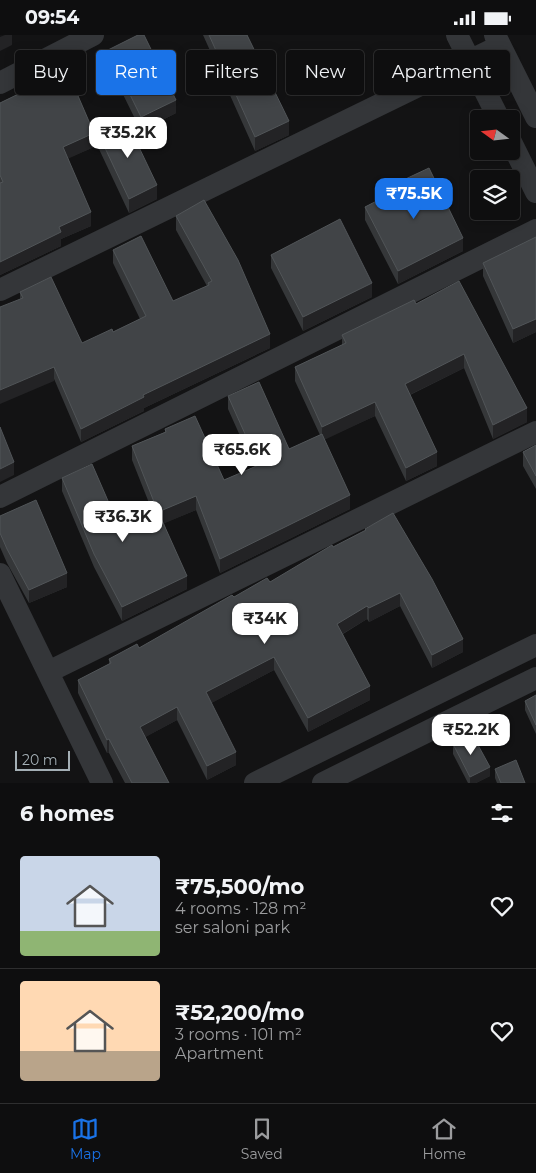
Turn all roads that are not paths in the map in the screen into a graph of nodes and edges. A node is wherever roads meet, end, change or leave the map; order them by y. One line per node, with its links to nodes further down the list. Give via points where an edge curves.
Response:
1 (93, 35): 6 (street)
2 (457, 35): 4 (street)
3 (497, 40): 5 (street); 10 (street)
4 (464, 50)
5 (484, 50)
6 (0, 83)
7 (400, 95): 14 (street)
8 (488, 95): 9 (street)
9 (495, 110)
10 (536, 117)
11 (520, 160): 12 (street)
12 (536, 192)
13 (536, 229): 16 (street)
14 (0, 290)
15 (536, 432): 19 (street)
16 (0, 497)
17 (0, 574): 19 (street)
18 (536, 645): 22 (street)
19 (48, 672): 21 (street)
20 (536, 678): 23 (street)
21 (102, 783)
22 (255, 783)
23 (323, 783)

